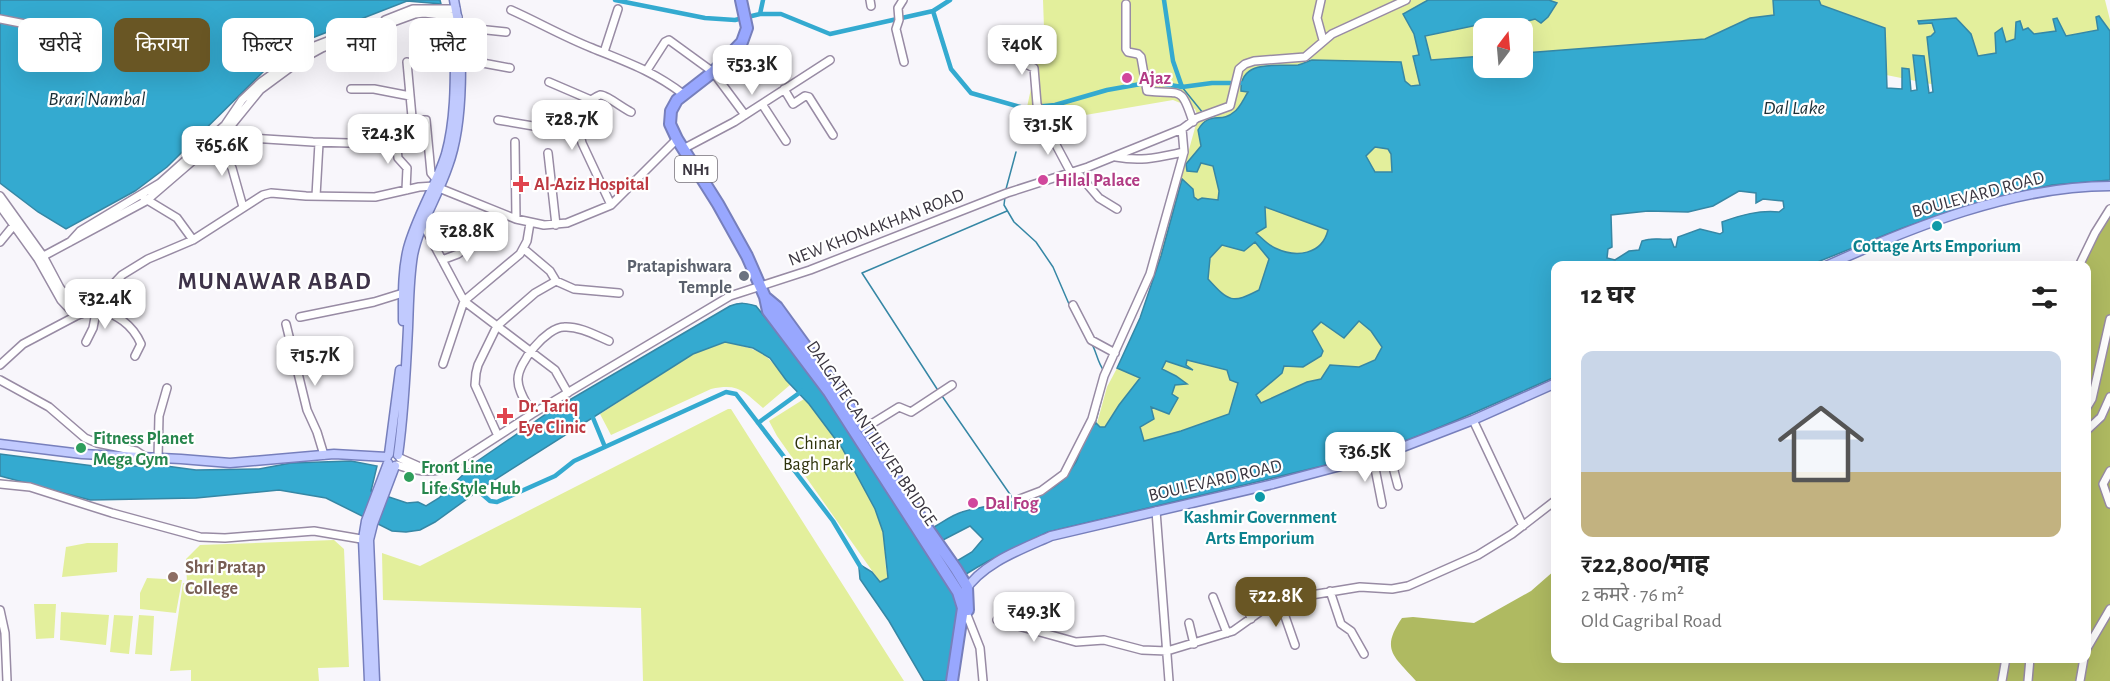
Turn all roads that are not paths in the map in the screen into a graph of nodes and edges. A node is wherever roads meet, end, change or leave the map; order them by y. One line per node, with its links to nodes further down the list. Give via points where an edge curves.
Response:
1 (736, 0): 13 (highway)
2 (741, 0): 13 (highway)
3 (903, 0): 20 (street, via 898,8 896,31)
4 (1321, 0): 15 (street, via 1317,18)
5 (1406, 0): 15 (street)
6 (1126, 4): 37 (street, via 1126,50 1141,56 1147,90 1182,95)
7 (456, 9): 39 (street, via 404,12 315,45 253,96)
8 (618, 9): 17 (street)
9 (511, 10): 17 (street)
10 (0, 19): 11 (street)
11 (18, 23)
12 (487, 30): 14 (street)
13 (745, 30): 26 (highway, via 742,42)
14 (506, 32)
15 (1323, 40): 37 (street, NEW KHONAKHAN ROAD, via 1305,57 1245,64 1239,69 1230,106)
16 (1027, 49): 52 (street, via 1026,64 1034,68 1037,104)
17 (604, 52): 23 (street)
18 (830, 60): 29 (street)
19 (407, 62): 31 (street)
20 (904, 62)
21 (487, 64): 22 (street)
22 (510, 68)
23 (647, 70): 26 (street, via 669,40); 30 (street)
24 (454, 72): 53 (main road, via 451,130)
25 (460, 72): 53 (main road, via 456,141)
26 (713, 72): 30 (highway); 35 (street)
27 (549, 82): 32 (street)
28 (351, 89): 31 (street)
29 (784, 89): 33 (street); 41 (street, via 793,104 809,97)
30 (682, 94): 48 (highway, NH1, via 673,104 670,118)
31 (410, 96): 53 (street, via 413,118 427,123 431,173)
32 (591, 100): 34 (street, via 602,95); 40 (street, via 580,115)
33 (762, 104): 35 (street); 44 (street)
34 (631, 112)
35 (744, 115): 48 (street)
36 (498, 120): 40 (street)
37 (1195, 120): 38 (street, NEW KHONAKHAN ROAD)
38 (1182, 129): 49 (street); 51 (street, NEW KHONAKHAN ROAD)
39 (223, 130): 43 (street); 46 (street, via 250,138); 58 (street)
40 (580, 134): 59 (street)
41 (833, 135)
42 (396, 138): 55 (street, via 398,158 407,168)
43 (217, 140): 58 (street); 61 (street, via 232,168)
44 (786, 141)
45 (516, 142): 64 (street)
46 (319, 143): 47 (street); 57 (street)
47 (384, 144)
48 (680, 144): 59 (street); 78 (highway, NH1, via 718,204)
49 (1184, 152): 51 (street, via 1145,160); 93 (street, via 1150,274)
50 (548, 153): 67 (street)
51 (1114, 156): 52 (street, NEW KHONAKHAN ROAD)
52 (1074, 172): 62 (street, via 1097,197); 78 (street, NEW KHONAKHAN ROAD, via 1004,194)
53 (436, 184): 55 (street); 64 (street); 68 (main road); 79 (main road, via 409,245)
54 (2110, 186): 75 (main road, BOULEVARD ROAD, via 2054,191 1966,211 1888,238)
55 (406, 190): 57 (street, via 375,197)
56 (0, 196): 73 (street)
57 (316, 196): 61 (street, via 272,193)
58 (144, 198): 69 (street, via 177,218); 73 (street)
59 (611, 205): 67 (street)
60 (0, 206): 66 (street)
61 (243, 207): 69 (street)
62 (1117, 209)
63 (2110, 209): 76 (street)
64 (516, 219): 65 (street)
65 (530, 223): 67 (street); 72 (street)
66 (14, 225): 71 (street); 73 (street)
67 (556, 225)
68 (424, 226): 74 (street); 115 (main road, via 410,278 405,383)
69 (193, 240): 84 (street, via 122,275)
70 (475, 240): 74 (street, via 458,254)
71 (0, 242)
72 (524, 249): 77 (street); 82 (street)
73 (40, 257): 85 (street); 85 (street, via 61,300)
74 (442, 260): 82 (street)
75 (1837, 261)
76 (2081, 261)
77 (556, 281): 80 (street, via 574,289); 89 (street, via 535,293)
78 (760, 286): 81 (highway, NH1); 101 (street, NEW KHONAKHAN ROAD, via 730,296)
79 (403, 293): 86 (street); 115 (main road)
80 (619, 293)
81 (765, 297): 107 (highway, NH1, via 777,307); 119 (highway, DALGATE CANTILEVER BRIDGE / NH1, via 768,311)
82 (464, 301): 89 (street); 95 (street)
83 (1073, 305): 93 (street, via 1091,340)
84 (97, 307): 85 (street); 91 (street); 94 (street, via 122,318 131,327 141,344)
85 (79, 315): 96 (street, via 23,344)
86 (300, 318)
87 (2110, 319): 103 (street)
88 (286, 324): 111 (street, via 307,410)
89 (496, 327): 92 (street); 108 (street, via 475,379)
90 (609, 340): 92 (street, via 562,327)
91 (86, 342)
92 (530, 352): 101 (street, via 555,370); 104 (street, via 518,379)
93 (1115, 353): 120 (street, via 1092,419 1068,469 1041,491)
94 (135, 356)
95 (443, 364)
96 (0, 365)
97 (0, 380): 112 (street, via 49,407 85,438 136,451)
98 (952, 385): 107 (street, via 911,412 899,408)
99 (1551, 385): 105 (main road, BOULEVARD ROAD)
100 (167, 388): 113 (street, via 159,416)
101 (568, 393): 104 (street, NEW KHONAKHAN ROAD)
102 (2110, 397): 106 (street, via 2101,417)
103 (2091, 401)
104 (532, 414): 108 (street, NEW KHONAKHAN ROAD)
105 (1473, 420): 110 (main road, BOULEVARD ROAD); 125 (street)
106 (2091, 426)
107 (865, 428): 119 (highway, NH1)
108 (498, 436): 115 (street, NEW KHONAKHAN ROAD, via 450,467 438,470)
109 (0, 444): 112 (main road)
110 (1389, 452): 114 (main road, BOULEVARD ROAD); 118 (street)
111 (324, 455): 113 (main road, via 241,463); 115 (main road)
112 (145, 457): 113 (main road)
113 (158, 458)
114 (1373, 458): 121 (street); 124 (main road, BOULEVARD ROAD)
115 (393, 460): 126 (main road)
116 (2110, 471): 123 (street, via 2103,484)
117 (0, 484): 126 (street, via 30,487 200,537 314,531)
118 (1398, 486)
119 (897, 488): 127 (highway, DALGATE CANTILEVER BRIDGE / NH1); 127 (highway, NH1, via 956,569)
120 (1020, 498)
121 (1382, 504)
122 (1551, 504): 125 (street)
123 (2110, 504)
124 (1156, 511): 127 (main road, BOULEVARD ROAD, via 1051,536 983,571); 142 (street)
125 (1523, 526): 129 (street, via 1478,555 1408,586)
126 (366, 540): 148 (main road); 149 (main road)
127 (961, 588): 134 (highway, via 969,603); 150 (highway, via 963,604)
128 (1242, 589): 135 (street)
129 (1330, 591): 131 (street); 143 (street, via 1341,624)
130 (1213, 597): 138 (street)
131 (1280, 602): 135 (street); 141 (street)
132 (2110, 609): 139 (street)
133 (0, 610): 147 (street)
134 (967, 615): 150 (highway); 151 (street, via 980,648)
135 (1251, 619): 138 (street)
136 (997, 620): 142 (street, via 1077,642 1104,640 1142,650)
137 (1189, 623): 140 (street)
138 (1227, 633): 140 (street)
139 (2091, 641)
140 (1194, 644): 142 (street)
141 (1295, 645)
142 (1167, 651): 152 (street)
143 (1364, 654)
144 (2005, 663): 153 (street)
145 (2030, 663): 154 (street)
146 (2083, 663): 155 (street)
147 (7, 681)
148 (369, 681)
149 (375, 681)
150 (955, 681)
151 (983, 681)
152 (1169, 681)
153 (2002, 681)
154 (2028, 681)
155 (2080, 681)

